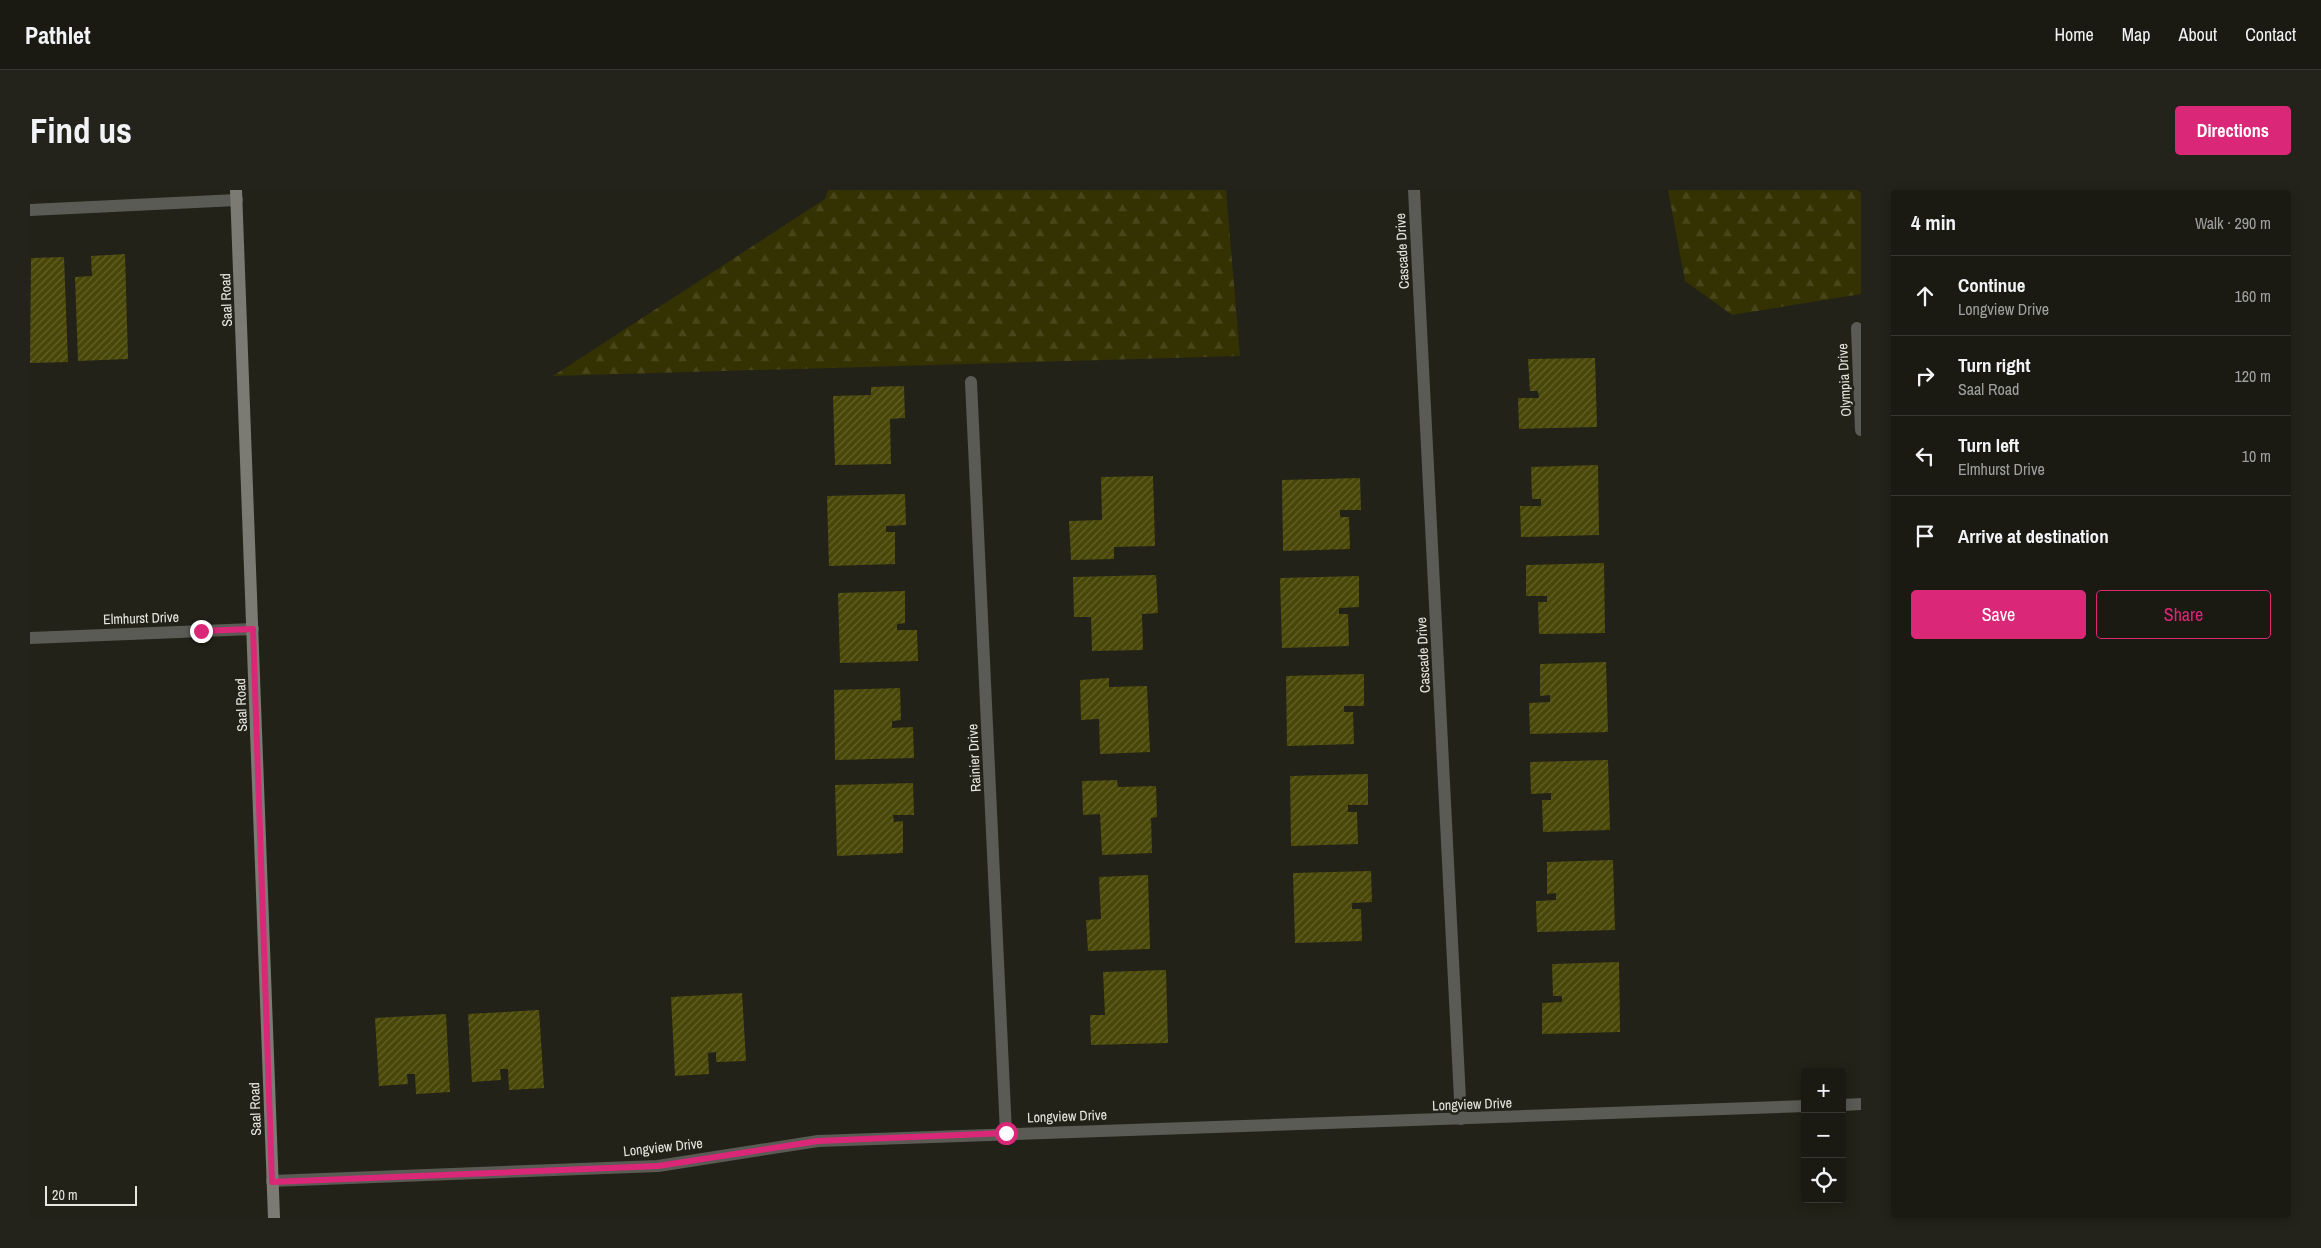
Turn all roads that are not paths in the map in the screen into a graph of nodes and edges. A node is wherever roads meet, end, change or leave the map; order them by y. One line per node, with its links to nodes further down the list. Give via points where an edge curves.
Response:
1 (1414, 190): 12 (street, Cascade Drive)
2 (236, 195): 3 (street); 7 (street, Saal Road)
3 (30, 210)
4 (1856, 328): 6 (street, Olympia Drive)
5 (971, 382): 13 (street, Rainier Drive)
6 (1861, 430)
7 (253, 629): 8 (street, Elmhurst Drive); 14 (street, Saal Road)
8 (30, 638)
9 (1861, 1104): 10 (street)
10 (1846, 1105)
11 (1801, 1106): 12 (street, Longview Drive)
12 (1461, 1119): 13 (street, Longview Drive)
13 (1006, 1133): 14 (street, Longview Drive, via 818,1141 658,1166)
14 (272, 1182): 15 (street, Saal Road)
15 (274, 1218)

